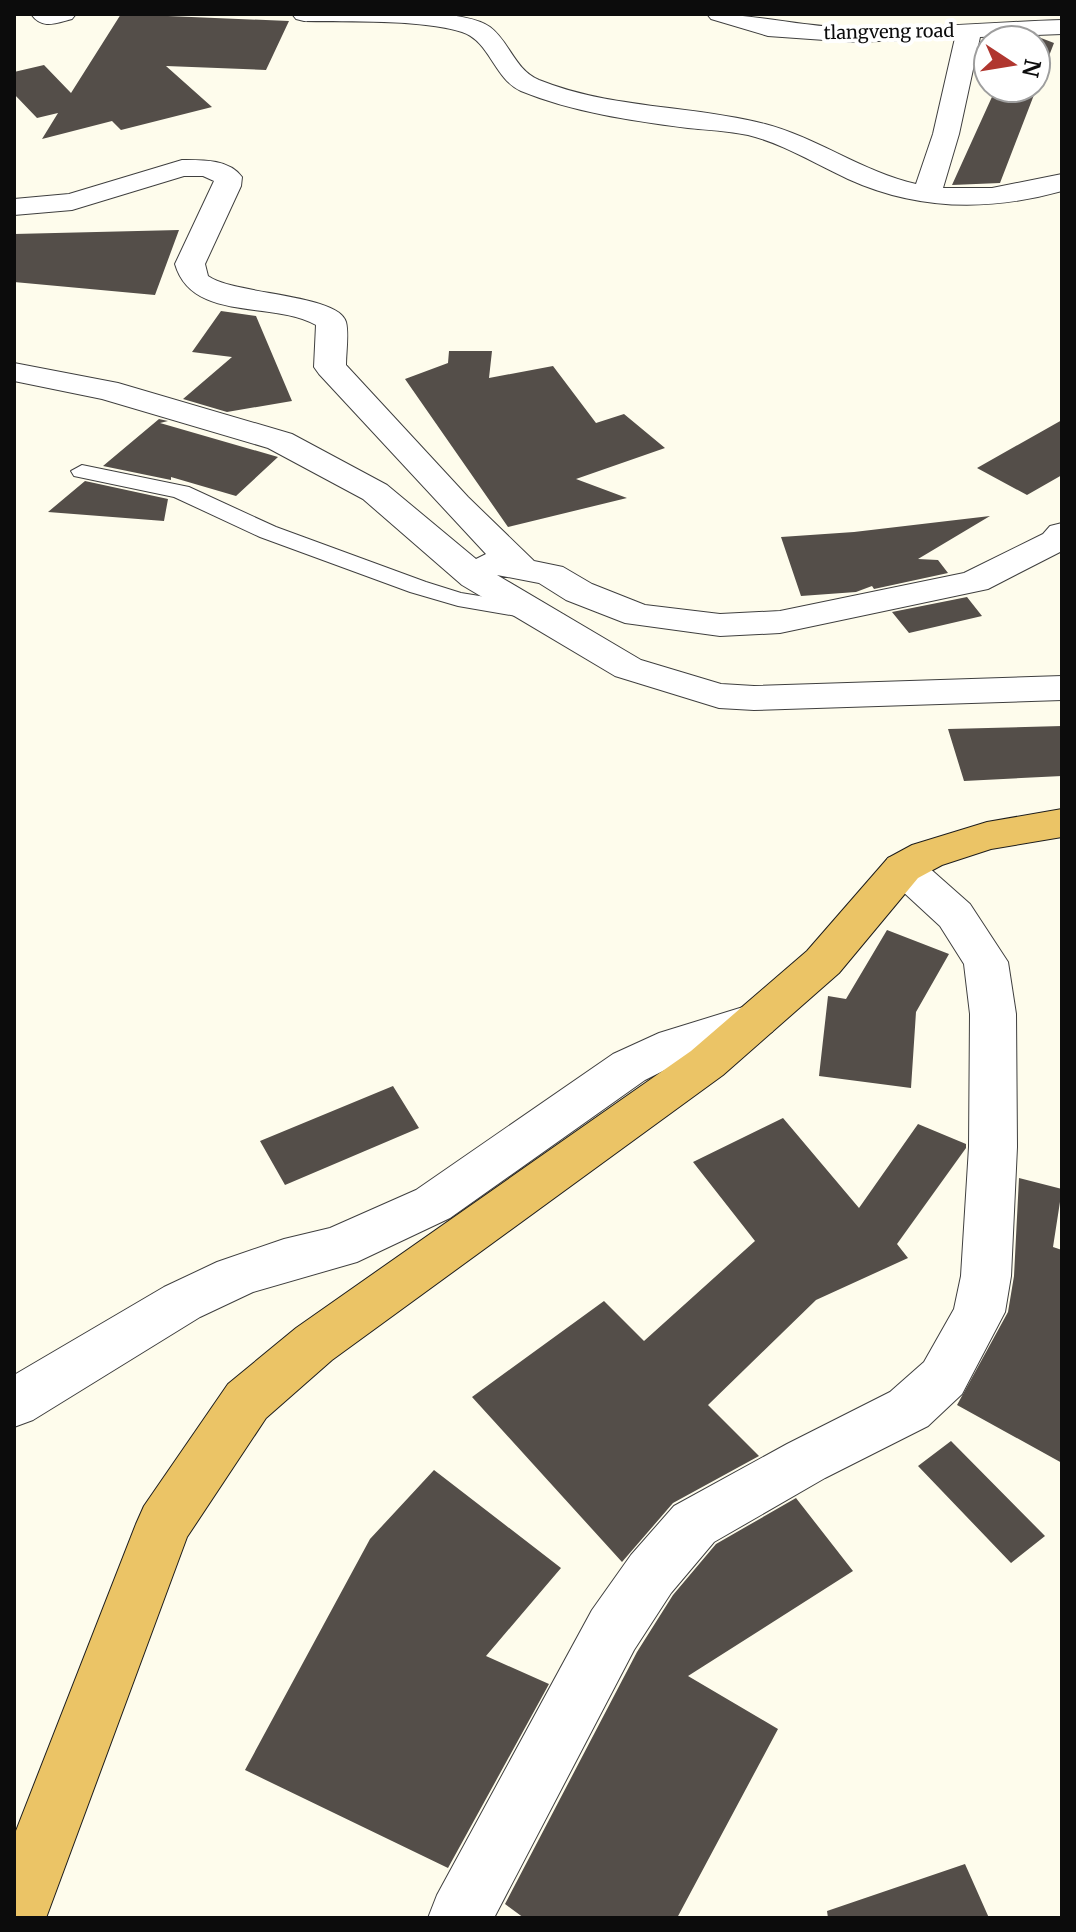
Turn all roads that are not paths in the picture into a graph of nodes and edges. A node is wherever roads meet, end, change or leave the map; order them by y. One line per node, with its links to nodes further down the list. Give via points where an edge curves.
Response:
1 (43, 14): 2 (street)
2 (64, 14)
3 (304, 14): 8 (street, via 463,25 480,30 511,74 530,85 670,118 776,135 875,181)
4 (719, 14): 6 (street, tlangveng road, via 744,24 801,33)
5 (1062, 27): 6 (street, tlangveng road)
6 (969, 31): 8 (street)
7 (1062, 182): 8 (street, via 1004,196)
8 (927, 194)
9 (14, 207): 14 (street, via 72,202 182,168 225,174 227,186 190,264 197,283 240,298 306,309 331,321 330,367)
10 (15, 373): 13 (street, via 107,390 280,441 375,492)
11 (82, 471): 15 (lane, via 181,492 268,532 418,587)
12 (1062, 533): 14 (street, via 975,581 780,622 720,625 638,615)
13 (453, 558): 14 (street); 15 (street)
14 (520, 567)
15 (534, 612): 16 (street, via 628,668 719,696)
16 (1062, 688)
17 (1062, 823): 18 (highway, via 987,836)
18 (903, 868): 19 (highway, via 823,962); 22 (street, via 955,915 986,962 993,1014 993,1147 979,1312 943,1378 909,1409 806,1461 685,1534 613,1630)
19 (756, 1020): 20 (street, via 675,1045 629,1067 433,1204 339,1247 235,1277 182,1302); 21 (highway, via 707,1063 314,1344 247,1401 164,1524)
20 (14, 1403)
21 (14, 1918)
22 (460, 1918)

